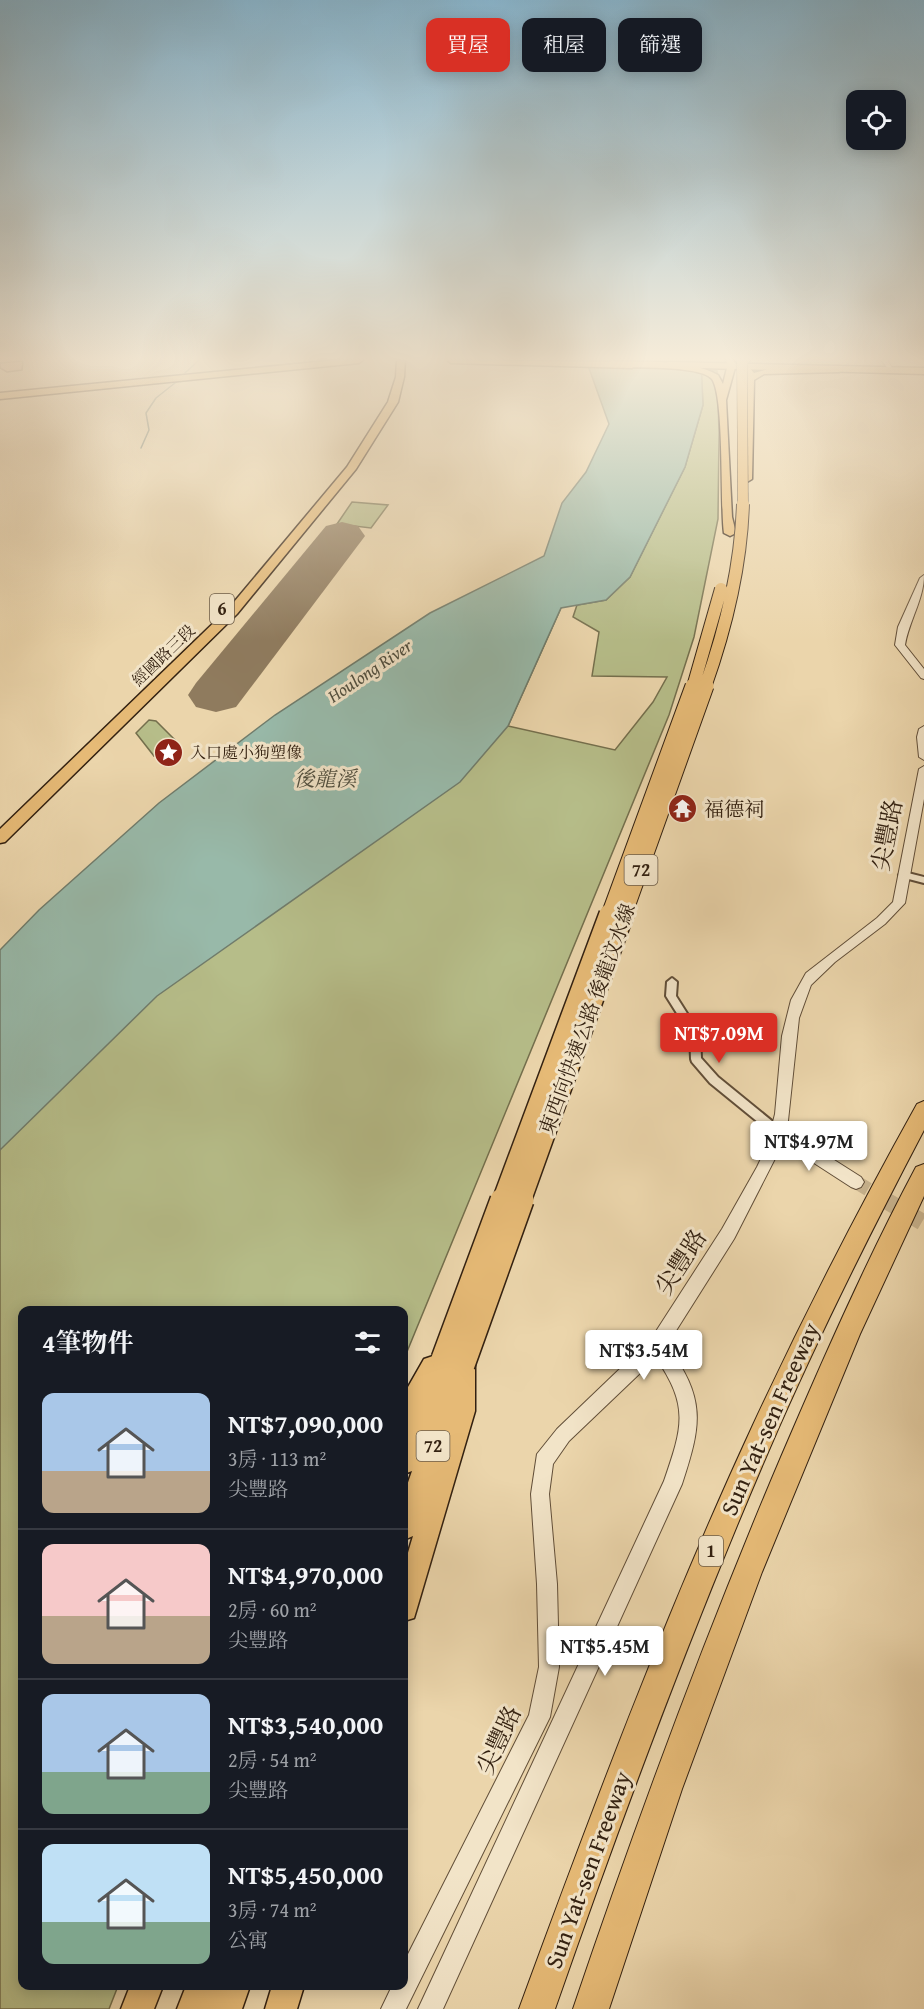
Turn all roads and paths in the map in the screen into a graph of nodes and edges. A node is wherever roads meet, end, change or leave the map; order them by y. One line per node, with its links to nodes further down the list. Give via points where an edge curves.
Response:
1 (352, 454): 14 (main road, 經國路三段 / 6, via 188,646)
2 (361, 454): 15 (main road, 經國路三段 / 6, via 232,611)
3 (725, 454): 8 (main road)
4 (734, 454): 8 (main road, 東西向快速公路 後龍汶水線 / 72)
5 (740, 454): 7 (main road, 東西向快速公路 後龍汶水線 / 72, bridge)
6 (748, 454): 7 (main road, via 747,494)
7 (743, 505): 24 (main road, 東西向快速公路 後龍汶水線 / 72, bridge, via 733,593 714,662)
8 (730, 532): 24 (main road, 東西向快速公路 後龍汶水線 / 72, bridge, via 720,592 688,703)
9 (924, 578): 10 (street, via 903,627 900,645)
10 (924, 676)
11 (924, 729): 12 (street)
12 (924, 757)
13 (924, 769): 16 (street, 尖豐路)
14 (0, 821)
15 (0, 838)
16 (904, 875): 17 (street); 20 (street, 尖豐路, via 899,903 887,917 837,952 806,982 789,1045)
17 (924, 880)
18 (672, 982): 20 (street, via 671,996 695,1034 696,1059 714,1080)
19 (924, 1110): 41 (highway, Sun Yat-sen Freeway / 1, via 813,1322 715,1541 602,1824)
20 (779, 1133): 22 (street); 23 (street, 尖豐路, via 757,1184)
21 (924, 1173): 42 (highway, Sun Yat-sen Freeway / 1, via 845,1339 750,1560 643,1850)
22 (856, 1182)
23 (657, 1345): 29 (street, 尖豐路, via 562,1435 544,1461 540,1494 549,1667 539,1717); 40 (street, via 675,1370 689,1411 684,1451 673,1484)
24 (453, 1362): 25 (main road, via 429,1369); 26 (main road, 東西向快速公路 後龍汶水線 / 72); 27 (main road, 東西向快速公路 後龍汶水線 / 72); 28 (main road, via 463,1411)
25 (408, 1409)
26 (408, 1454)
27 (408, 1514)
28 (408, 1595)
29 (408, 1979)
30 (145, 1990): 35 (main road)
31 (201, 1990): 36 (main road)
32 (233, 1990): 37 (main road)
33 (287, 1990): 38 (main road)
34 (402, 1990): 39 (street, 尖豐路)
35 (136, 2009)
36 (194, 2009)
37 (226, 2009)
38 (281, 2009)
39 (393, 2009)
40 (430, 2009)
41 (537, 2009)
42 (591, 2009)

